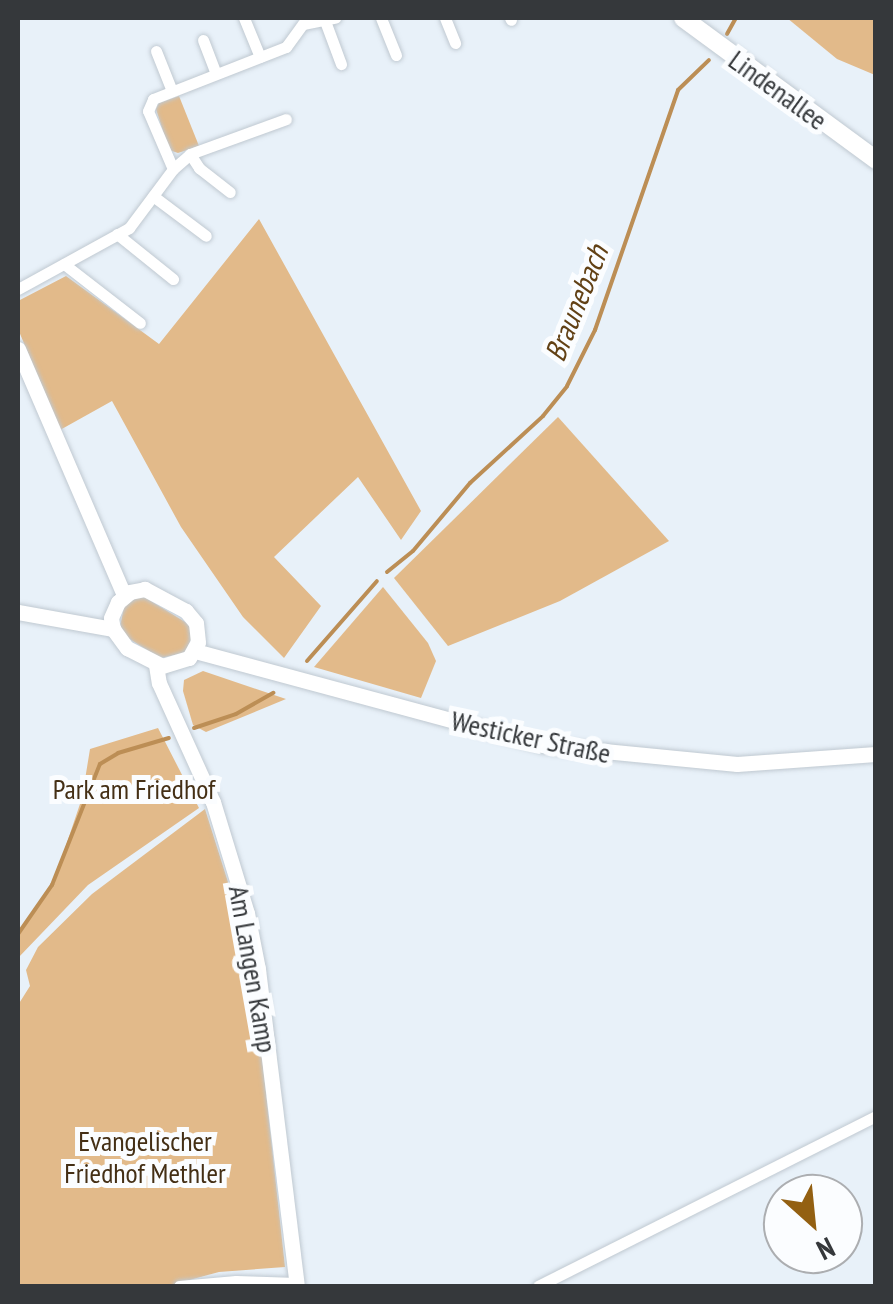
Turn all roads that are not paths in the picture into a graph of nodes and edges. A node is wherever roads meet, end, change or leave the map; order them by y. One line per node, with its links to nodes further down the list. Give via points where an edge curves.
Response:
1 (244, 18): 10 (street)
2 (381, 18): 9 (street)
3 (445, 18): 7 (street)
4 (683, 18): 16 (main road, Lindenallee)
5 (330, 20): 10 (street, via 302,24 286,46); 11 (street)
6 (203, 40): 12 (street)
7 (454, 43)
8 (156, 51): 13 (street)
9 (396, 55)
10 (260, 56): 12 (street)
11 (341, 64)
12 (216, 74): 13 (street)
13 (172, 91): 17 (street, via 148,106)
14 (286, 119): 15 (street)
15 (190, 154): 17 (street); 18 (street)
16 (876, 160)
17 (173, 168): 19 (street)
18 (230, 192)
19 (153, 196): 20 (street); 21 (street)
20 (117, 234): 22 (street); 23 (street)
21 (206, 236)
22 (64, 264): 24 (street); 25 (street)
23 (173, 279)
24 (18, 289)
25 (140, 323)
26 (18, 349): 27 (street)
27 (124, 595): 29 (street, via 114,608); 30 (street, via 154,590 186,611 198,631)
28 (18, 612): 29 (street)
29 (113, 629): 31 (street, via 127,648)
30 (195, 651): 31 (street, via 180,663); 32 (street, Westicker Straße, via 543,746 736,764)
31 (156, 665): 34 (street, Am Langen Kamp, via 213,802 247,912)
32 (876, 754)
33 (876, 1116): 36 (street)
34 (296, 1285): 35 (street)
35 (178, 1286)
36 (538, 1286)

